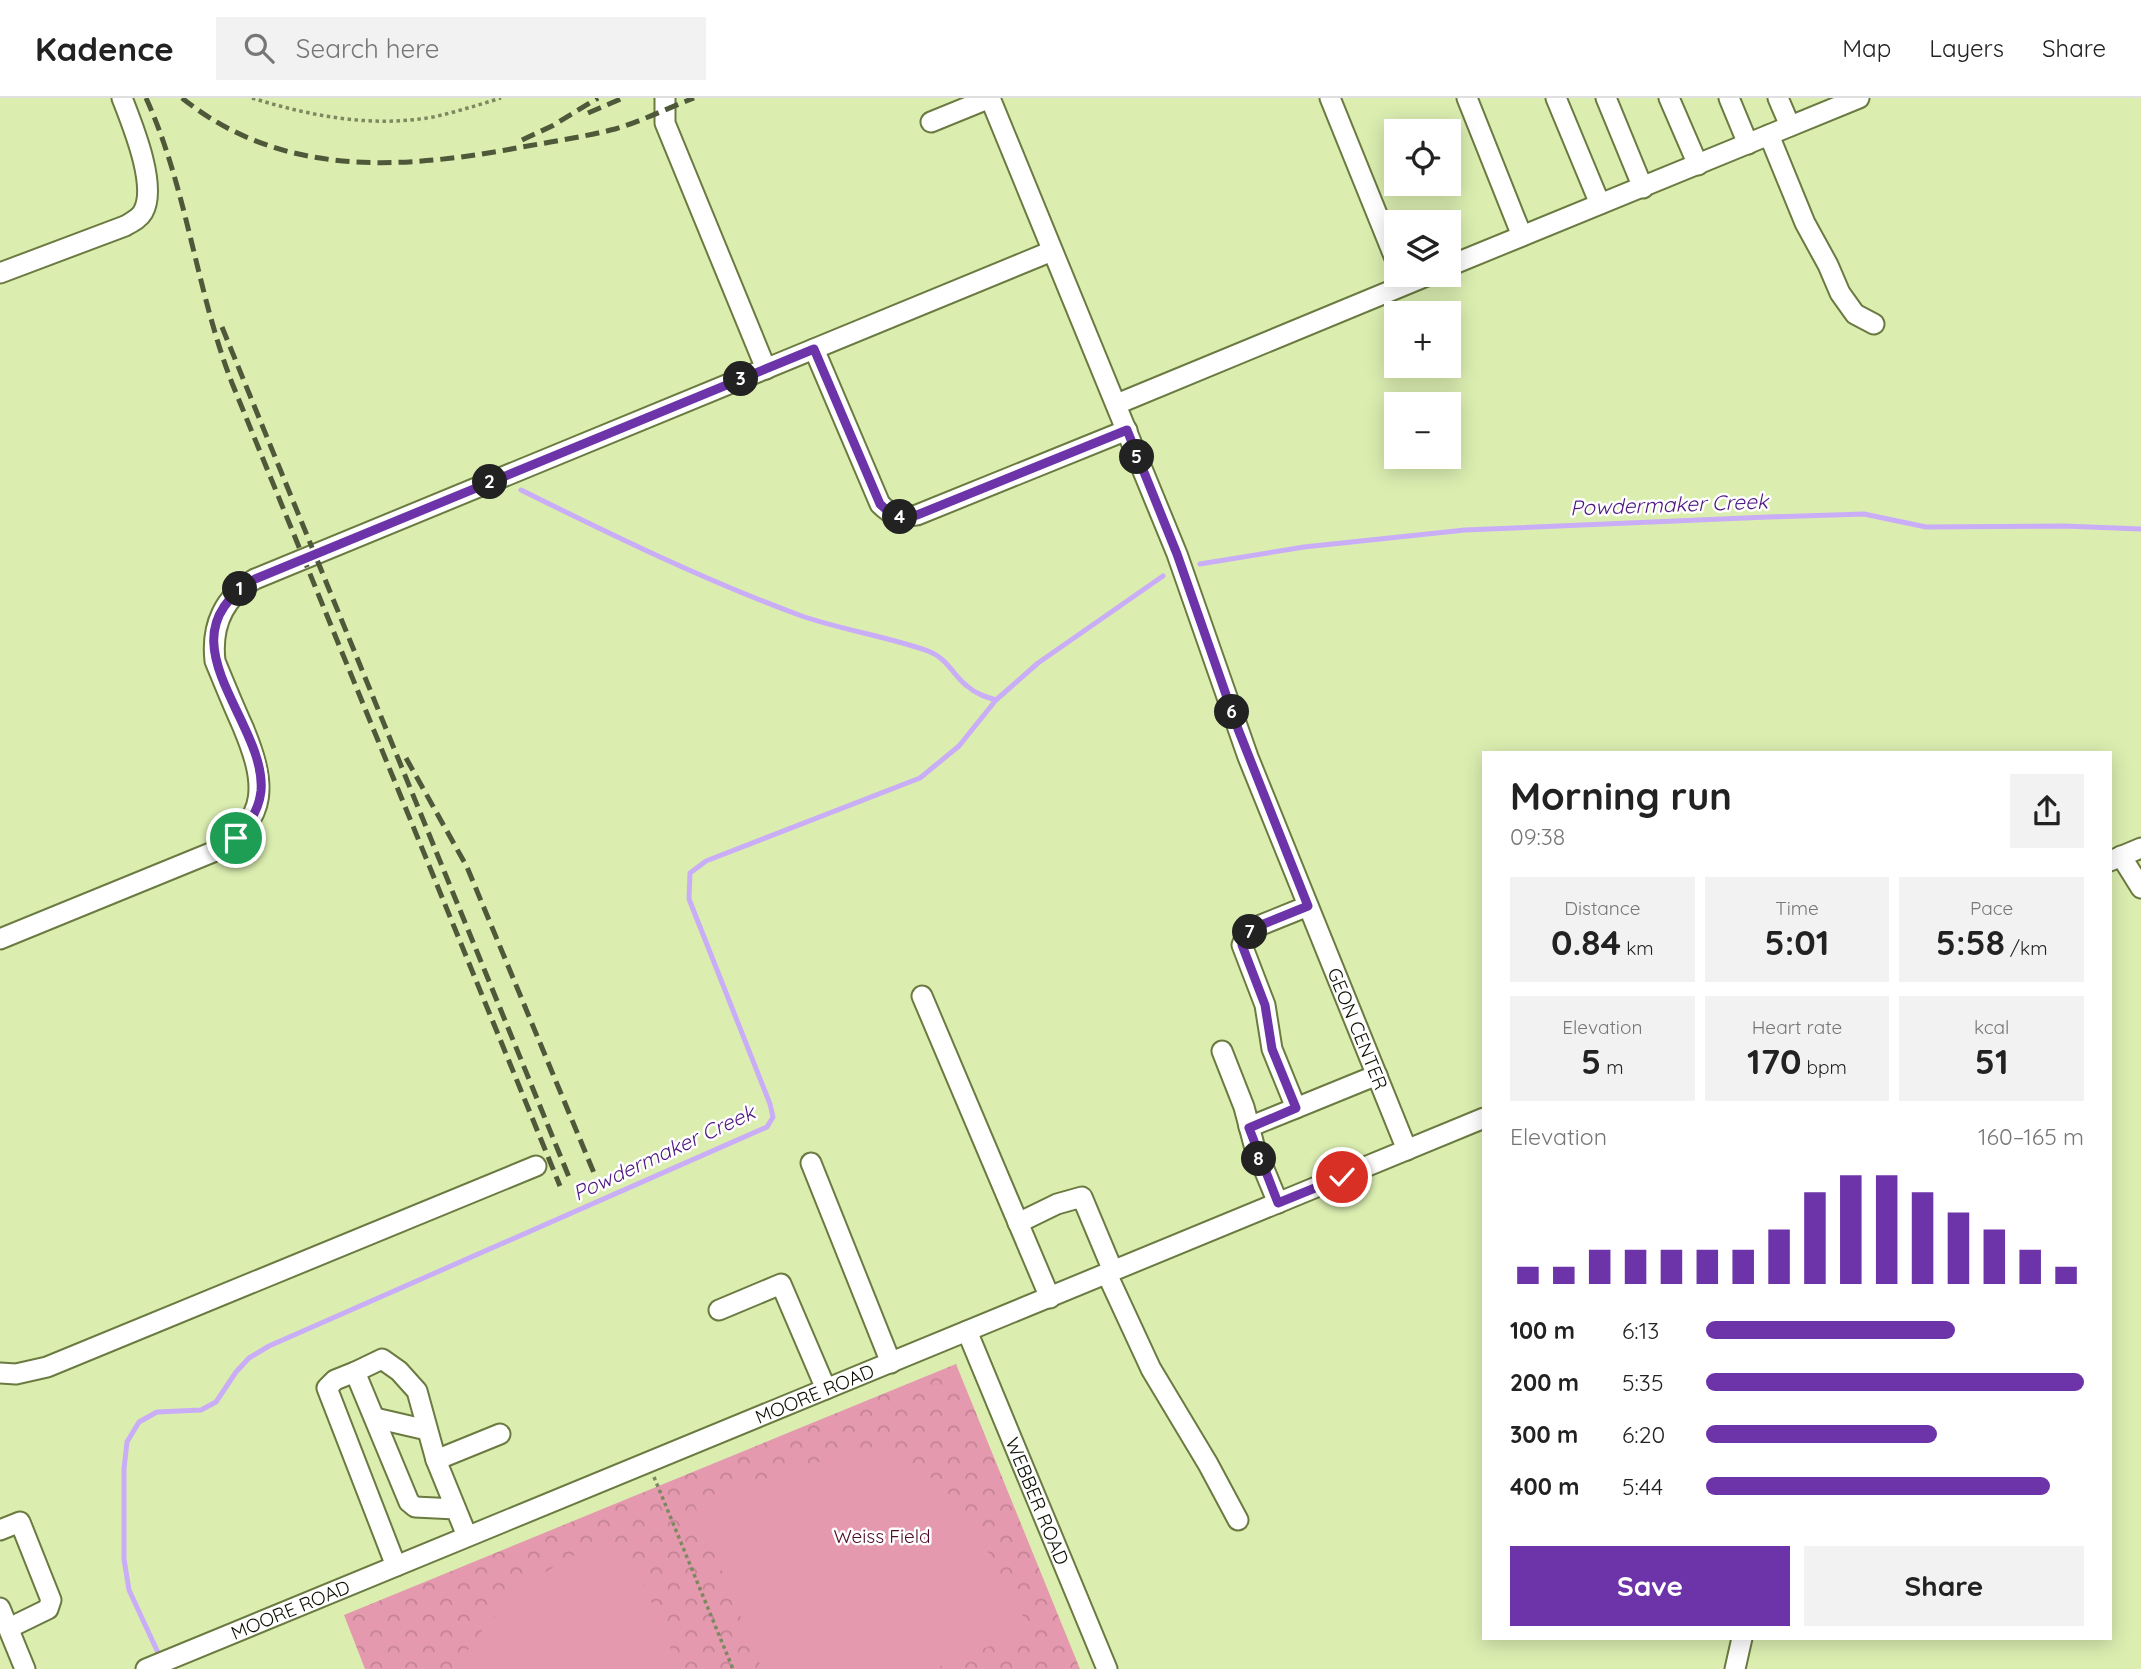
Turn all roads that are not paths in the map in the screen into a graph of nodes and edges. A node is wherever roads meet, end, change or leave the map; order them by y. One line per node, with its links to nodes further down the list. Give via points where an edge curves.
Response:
1 (122, 98): 24 (street, via 146,180 142,213 125,226)
2 (665, 98): 28 (street, via 665,123)
3 (990, 98): 13 (street); 22 (street, GEON CENTER)
4 (1330, 98): 20 (street)
5 (1467, 98): 21 (street)
6 (1556, 98): 19 (street)
7 (1606, 98): 18 (street)
8 (1669, 98): 17 (street)
9 (1729, 98): 16 (street)
10 (1778, 98): 14 (street)
11 (1859, 98): 12 (street)
12 (1828, 104): 14 (street)
13 (931, 122)
14 (1790, 126): 15 (street)
15 (1769, 135): 16 (street); 26 (street, via 1840,293 1855,314)
16 (1748, 144): 17 (street)
17 (1698, 165): 18 (street)
18 (1643, 188): 19 (street)
19 (1600, 204): 21 (street)
20 (1384, 231)
21 (1522, 236): 23 (street)
22 (1052, 251): 27 (street); 29 (street, GEON CENTER)
23 (1461, 262)
24 (0, 273)
25 (1388, 287): 29 (street)
26 (1874, 324)
27 (814, 349): 28 (street); 30 (street, via 880,504 901,518)
28 (766, 369): 35 (street, via 242,587 223,608 214,647 215,661 258,768 261,790 251,820 236,838 213,852)
29 (1117, 404): 30 (street, GEON CENTER)
30 (1127, 430): 34 (street, GEON CENTER)
31 (2141, 848): 32 (street)
32 (2116, 858): 33 (street)
33 (2141, 888)
34 (1308, 906): 38 (street, GEON CENTER); 39 (street, via 1256,927 1242,945 1265,1005 1272,1049)
35 (0, 939)
36 (922, 996): 46 (street)
37 (1222, 1051): 41 (street)
38 (1377, 1075): 39 (street); 42 (street, GEON CENTER)
39 (1296, 1108): 41 (street)
40 (1482, 1119): 42 (street, MOORE ROAD)
41 (1249, 1128): 45 (street)
42 (1407, 1150): 45 (street, MOORE ROAD)
43 (811, 1163): 51 (street)
44 (536, 1167): 53 (street, via 47,1367)
45 (1278, 1203): 47 (street, MOORE ROAD)
46 (1018, 1223): 47 (street, via 1082,1197); 48 (street)
47 (1110, 1273): 48 (street, MOORE ROAD); 60 (street, via 1151,1369)
48 (1050, 1297): 50 (street, MOORE ROAD)
49 (719, 1310): 54 (street, via 781,1284)
50 (967, 1331): 51 (street, MOORE ROAD); 69 (street, WEBBER ROAD)
51 (891, 1363): 54 (street, MOORE ROAD)
52 (355, 1372): 55 (street); 56 (street, via 383,1360 399,1371 417,1391); 63 (street, via 327,1388)
53 (0, 1373)
54 (825, 1389): 62 (street, MOORE ROAD)
55 (374, 1418): 56 (street); 59 (street, via 409,1502 415,1507)
56 (427, 1430): 58 (street)
57 (500, 1434): 58 (street)
58 (436, 1460): 59 (street)
59 (456, 1508): 62 (street)
60 (1238, 1520)
61 (0, 1530): 65 (street, via 20,1522 51,1600 48,1609)
62 (467, 1536): 63 (street, MOORE ROAD)
63 (396, 1566): 67 (street, MOORE ROAD)
64 (0, 1608): 65 (street)
65 (9, 1628): 68 (street)
66 (1741, 1640): 70 (street)
67 (157, 1664)
68 (25, 1669)
69 (1107, 1669)
70 (1735, 1669)

